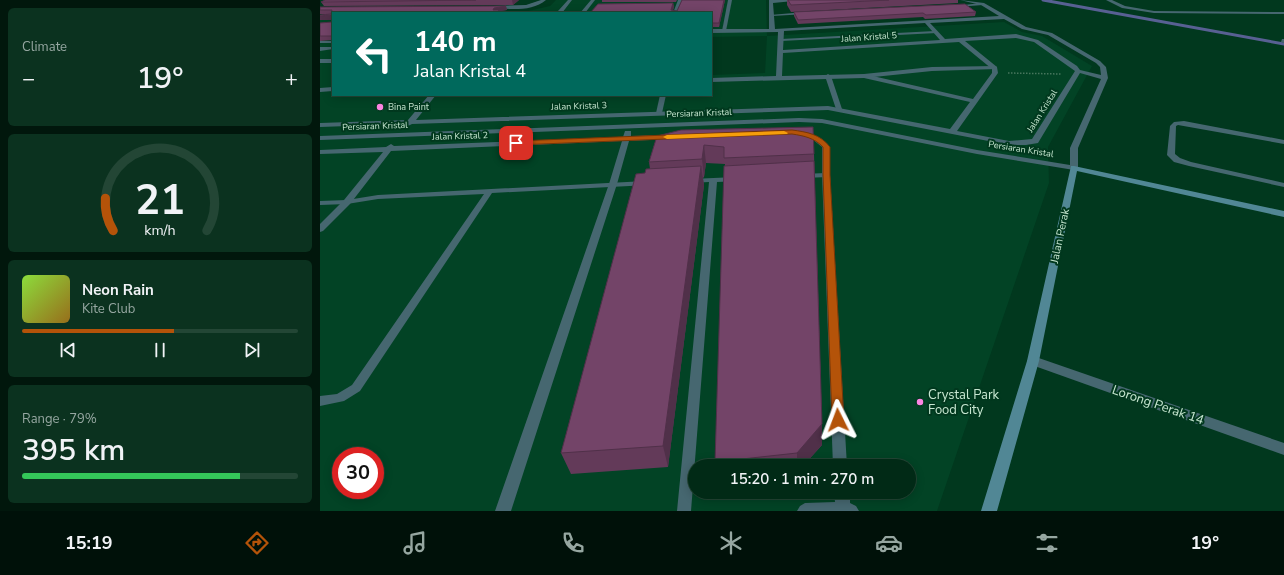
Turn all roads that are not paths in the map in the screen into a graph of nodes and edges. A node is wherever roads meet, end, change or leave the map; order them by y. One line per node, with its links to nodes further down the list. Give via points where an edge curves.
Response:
1 (544, 0): 16 (lane, via 531,5)
2 (570, 0): 18 (street)
3 (593, 0): 12 (street)
4 (730, 0): 29 (lane)
5 (802, 0): 8 (street)
6 (962, 0): 11 (street)
7 (1108, 0): 22 (street, via 1124,7 1154,12)
8 (771, 1): 23 (street)
9 (680, 2): 10 (lane); 20 (street)
10 (672, 4)
11 (982, 4): 14 (lane); 24 (street)
12 (590, 5): 13 (lane); 19 (street)
13 (597, 5)
14 (951, 6)
15 (487, 7): 16 (lane)
16 (511, 7): 17 (lane)
17 (505, 12)
18 (559, 12)
19 (583, 12)
20 (675, 12)
21 (811, 13): 23 (lane)
22 (1284, 13)
23 (772, 15): 26 (street)
24 (1005, 17): 25 (street); 46 (street, via 1027,30 1050,34 1098,62 1103,67)
25 (927, 22): 27 (street); 30 (street)
26 (772, 30): 27 (street); 29 (street)
27 (781, 30): 31 (street)
28 (712, 31): 29 (street)
29 (724, 31)
30 (935, 32): 31 (lane); 33 (street)
31 (780, 40): 38 (street)
32 (960, 40): 33 (street, Jalan Kristal 5); 41 (street); 42 (street, via 1016,36 1027,38 1036,41 1075,67)
33 (944, 41): 38 (street, Jalan Kristal 5)
34 (320, 42): 35 (lane)
35 (332, 42)
36 (332, 48): 37 (lane)
37 (320, 49)
38 (780, 52): 45 (street)
39 (320, 61): 40 (street)
40 (332, 61)
41 (995, 70): 44 (lane, via 932,69); 52 (street)
42 (1077, 73): 46 (street); 61 (street, Jalan Kristal, via 1035,141 1009,143)
43 (828, 76): 44 (street); 45 (street); 54 (lane)
44 (864, 76): 52 (street)
45 (779, 78): 47 (street)
46 (1105, 78): 69 (street, via 1074,148)
47 (712, 80)
48 (332, 89): 49 (lane)
49 (320, 90)
50 (432, 96): 56 (street)
51 (663, 96): 55 (lane)
52 (975, 100): 61 (street)
53 (828, 108): 54 (street, Jalan Kristal 3); 55 (street, Jalan Kristal 3); 57 (street)
54 (838, 109): 61 (street, Jalan Kristal)
55 (659, 113): 56 (street, Jalan Kristal 3)
56 (410, 121): 58 (street, Jalan Kristal 3); 62 (street)
57 (822, 121): 59 (street, Persiaran Kristal); 69 (street, Persiaran Kristal, via 977,152)
58 (320, 125)
59 (630, 125): 62 (street, Persiaran Kristal); 65 (street)
60 (792, 132): 70 (street, via 810,135 826,147)
61 (952, 132)
62 (400, 135): 64 (street, Persiaran Kristal); 67 (street)
63 (682, 136): 65 (street, Jalan Kristal 2)
64 (320, 138)
65 (627, 139): 67 (street, Jalan Kristal 2); 76 (street)
66 (1284, 142): 77 (lane, via 1184,123 1176,123 1173,126 1172,155 1177,160)
67 (389, 149): 68 (street, Jalan Kristal 2); 79 (street)
68 (320, 152)
69 (1074, 168): 81 (street); 83 (street, Jalan Perak)
70 (826, 175): 71 (lane); 86 (street)
71 (796, 176)
72 (744, 179): 73 (lane)
73 (713, 180): 74 (lane); 90 (lane)
74 (683, 181)
75 (652, 183): 76 (lane)
76 (613, 184): 78 (lane); 89 (street)
77 (1284, 185)
78 (490, 191): 79 (lane, via 378,197); 84 (lane, via 356,388 346,397)
79 (347, 202): 80 (lane); 82 (street)
80 (320, 204)
81 (1284, 214)
82 (320, 229)
83 (1033, 361): 85 (street, Lorong Perak 14); 92 (street, Jalan Perak)
84 (320, 401)
85 (1284, 449)
86 (840, 459)
87 (844, 499): 88 (street)
88 (847, 510): 91 (street)
89 (503, 511)
90 (684, 511)
91 (805, 511)
92 (989, 511)

